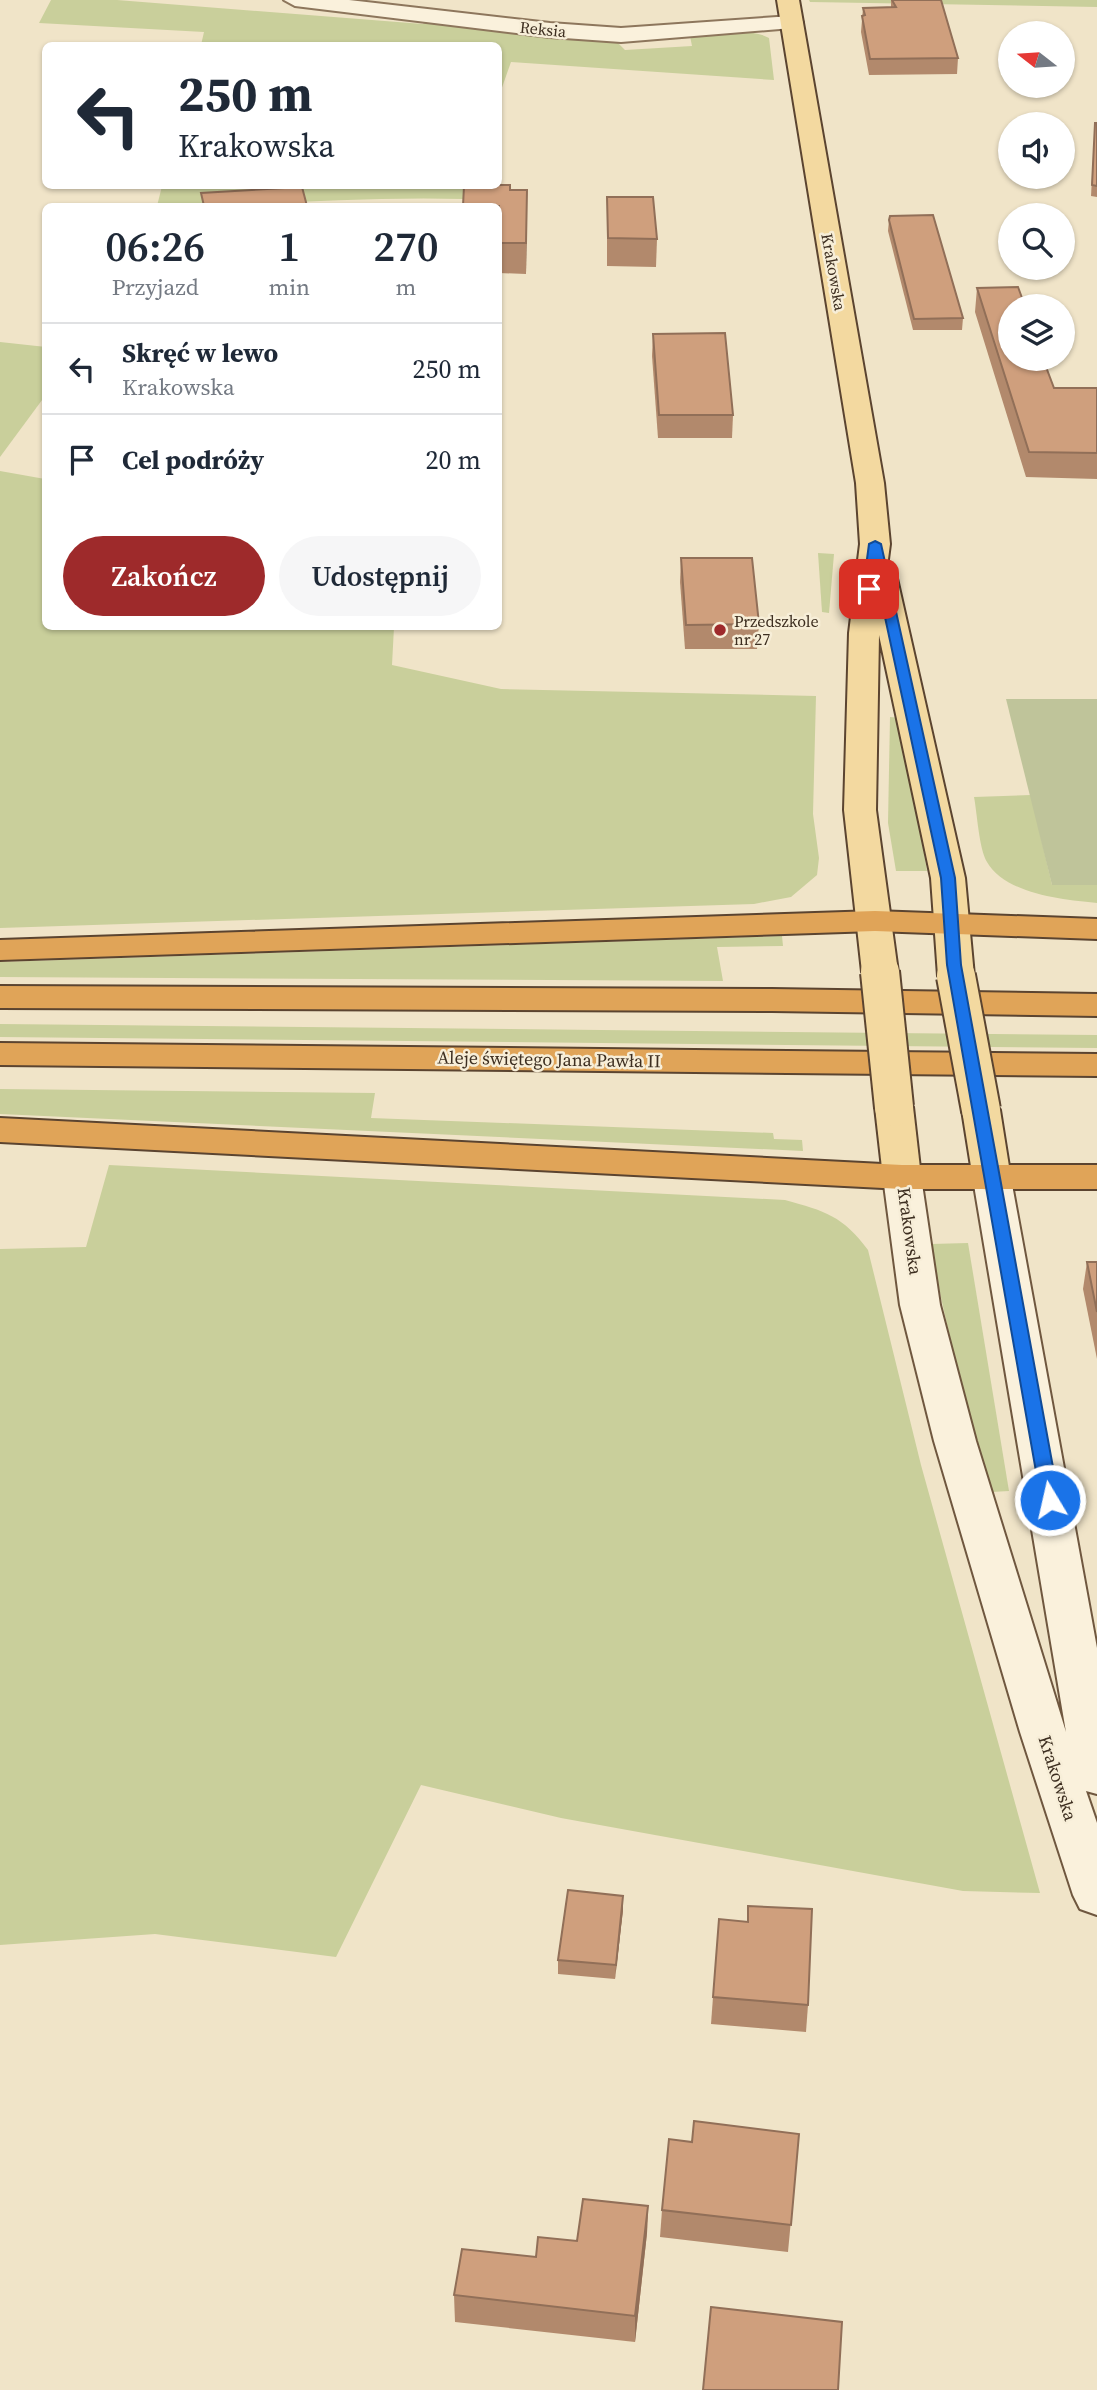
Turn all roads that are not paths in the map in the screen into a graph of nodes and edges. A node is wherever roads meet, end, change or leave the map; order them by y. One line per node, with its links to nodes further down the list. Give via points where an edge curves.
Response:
1 (295, 0): 2 (main road, Reksia, via 621,35)
2 (790, 11): 3 (main road, Krakowska, via 863,433)
3 (875, 544): 4 (main road, Krakowska, via 864,633 859,758 860,810); 5 (main road, Krakowska)
4 (875, 921): 5 (highway); 7 (highway); 13 (main road, Krakowska, bridge)
5 (954, 923): 6 (highway); 15 (main road, Krakowska, bridge, via 956,976)
6 (1097, 929)
7 (0, 950)
8 (0, 997): 9 (highway)
9 (1097, 1005)
10 (0, 1054): 11 (highway, Aleje świętego Jana Pawła II)
11 (1097, 1065)
12 (0, 1130): 13 (highway)
13 (902, 1177): 15 (highway); 17 (main road, Krakowska, via 920,1306 939,1383 1043,1732)
14 (1097, 1177): 15 (highway)
15 (992, 1179): 16 (main road, Krakowska)
16 (1097, 1776)
17 (1097, 1895)

